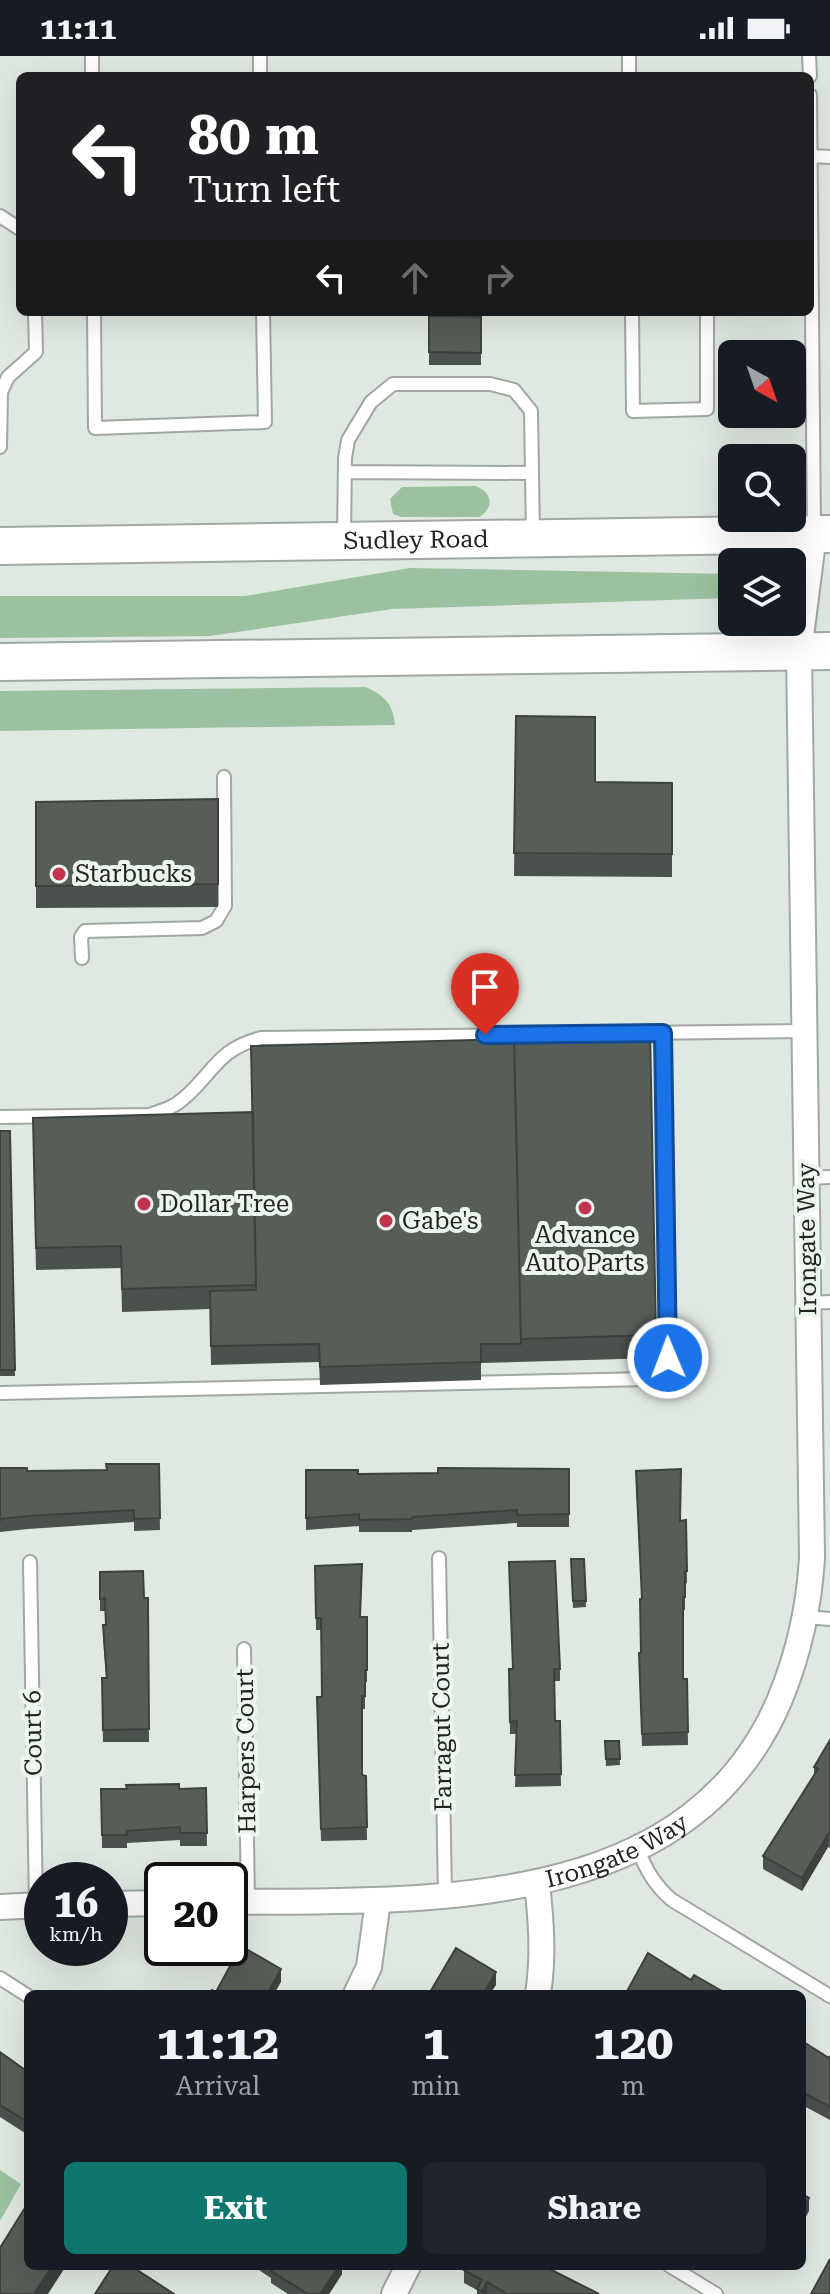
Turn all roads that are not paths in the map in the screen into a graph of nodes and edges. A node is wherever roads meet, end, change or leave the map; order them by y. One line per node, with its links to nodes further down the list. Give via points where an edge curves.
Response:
1 (814, 232): 11 (lane)
2 (35, 316): 7 (lane, via 36,352)
3 (94, 316): 4 (lane, via 95,428 265,422)
4 (263, 316)
5 (632, 316): 6 (lane, via 633,411 707,409)
6 (707, 316)
7 (4, 376): 8 (lane)
8 (0, 447)
9 (345, 472): 10 (lane); 10 (lane, via 348,440 371,402 393,384 490,384 514,390 531,411); 13 (lane)
10 (532, 473): 12 (lane)
11 (822, 534): 12 (main road, Sudley Road); 15 (street, Irongate Way)
12 (533, 538): 13 (main road, Sudley Road)
13 (344, 541): 14 (main road, Sudley Road)
14 (0, 546)
15 (814, 652): 16 (main road); 19 (street, Irongate Way)
16 (0, 662)
17 (224, 777): 18 (lane, via 225,906 220,917 202,928 85,931)
18 (82, 958)
19 (804, 1031): 21 (lane); 24 (street, Irongate Way)
20 (623, 1033): 21 (lane)
21 (663, 1033): 26 (lane, via 668,1358 649,1379)
22 (538, 1035): 23 (lane, via 261,1038 229,1051 184,1099 149,1115)
23 (0, 1117)
24 (818, 1178): 25 (street, Irongate Way)
25 (819, 1302): 29 (street, Irongate Way, via 812,1558)
26 (0, 1393)
27 (439, 1558): 35 (lane, Farragut Court)
28 (30, 1562): 32 (lane, Court 6)
29 (818, 1618): 31 (street, Irongate Way, via 751,1754 697,1812)
30 (244, 1649): 33 (lane, Harpers Court)
31 (637, 1848): 34 (street, Irongate Way); 44 (lane, via 649,1876 672,1900)
32 (38, 1862)
33 (240, 1862)
34 (537, 1883): 35 (street, Irongate Way); 42 (street, via 542,1928)
35 (445, 1896): 36 (street, Irongate Way)
36 (378, 1901): 37 (street, Irongate Way); 41 (street, via 369,1967)
37 (248, 1902)
38 (24, 1906): 39 (street)
39 (0, 1907)
40 (0, 1978): 43 (lane)
41 (358, 1990)
42 (539, 1990)
43 (24, 1993)
44 (830, 1996)
45 (406, 2270): 47 (street)
46 (677, 2270): 48 (lane)
47 (394, 2294)
48 (716, 2294)

